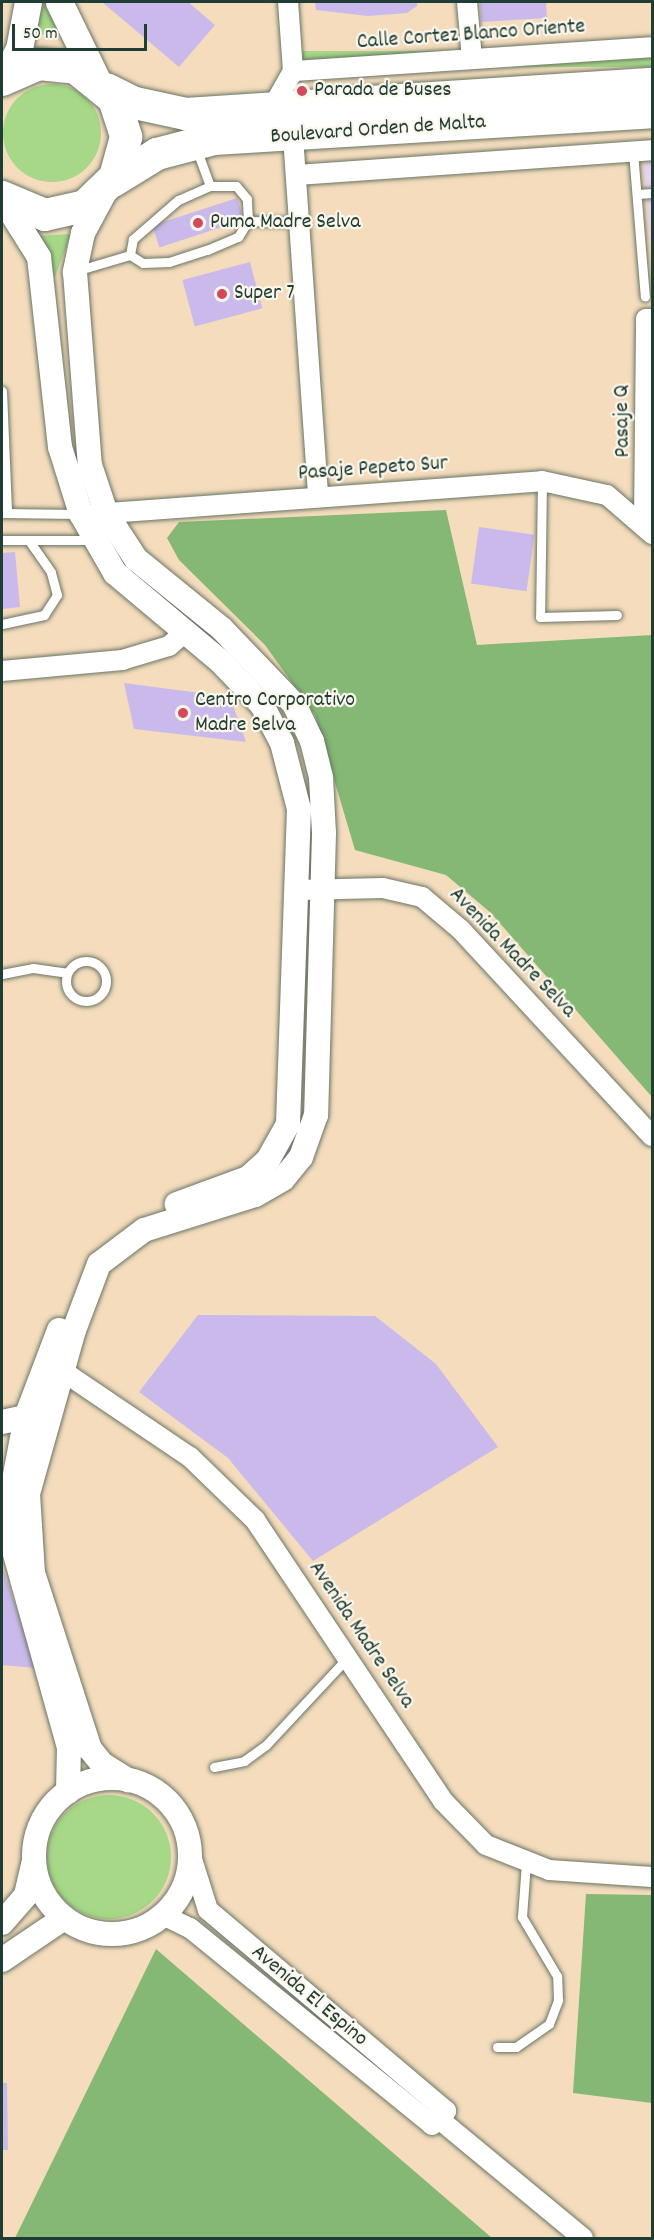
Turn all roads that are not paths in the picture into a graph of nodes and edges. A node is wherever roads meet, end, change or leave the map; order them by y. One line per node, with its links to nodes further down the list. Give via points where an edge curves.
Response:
1 (28, 2): 8 (main road, via 19,49)
2 (59, 2): 10 (main road)
3 (288, 2): 7 (street)
4 (467, 2): 6 (street)
5 (652, 47): 6 (street, Calle Cortez Blanco Oriente)
6 (471, 59): 7 (street, Calle Cortez Blanco Oriente)
7 (293, 71): 11 (street)
8 (3, 79): 10 (highway, Boulevard Orden de Malta, via 26,67 51,63 76,68)
9 (652, 84): 11 (highway, Boulevard Orden de Malta)
10 (102, 85): 11 (highway, Boulevard Orden de Malta, via 135,103 186,114); 17 (highway, via 120,110 126,137)
11 (271, 110)
12 (652, 112): 13 (highway, Boulevard Orden de Malta)
13 (293, 136): 14 (highway, Boulevard Orden de Malta); 16 (street)
14 (195, 143): 17 (highway, Boulevard Orden de Malta, via 157,154); 18 (lane)
15 (643, 151): 16 (street); 20 (lane)
16 (296, 175): 23 (street)
17 (110, 185): 21 (highway, Boulevard Orden de Malta, via 85,206 59,214 31,213); 25 (street, via 83,233)
18 (210, 186): 22 (lane, via 236,186 247,199); 24 (lane, via 152,218 133,239)
19 (652, 193): 20 (lane)
20 (637, 194): 26 (lane)
21 (2, 198): 33 (street, via 39,257 60,447)
22 (248, 221): 23 (lane); 24 (lane, via 238,237 169,262 143,263)
23 (299, 222): 30 (street)
24 (130, 255): 25 (lane)
25 (75, 272): 32 (street, via 90,465)
26 (645, 297)
27 (643, 320): 34 (street, Pasaje Q)
28 (2, 391): 31 (lane)
29 (542, 481): 30 (street, Pasaje Pepeto Sur); 34 (street, Pasaje Pepeto Sur, via 607,495); 38 (lane, via 540,617)
30 (318, 497): 32 (street, Pasaje Pepeto Sur)
31 (4, 512): 33 (lane)
32 (106, 513): 33 (street, Pasaje Pepeto Sur); 42 (street, via 136,559 222,629 294,704 312,741 321,778)
33 (81, 514): 36 (street)
34 (648, 528)
35 (2, 540): 37 (lane)
36 (94, 540): 37 (lane); 40 (street, via 116,573)
37 (29, 541): 39 (lane, via 51,572 57,595 44,615)
38 (617, 615)
39 (2, 624)
40 (184, 633): 41 (street, via 169,646 122,660); 43 (street, via 234,674 274,725 299,809)
41 (2, 671)
42 (323, 889): 43 (street, Avenida Madre Selva); 46 (street, Avenida Madre Selva, via 403,889 422,897 461,930); 47 (street, via 316,1114 301,1157 283,1179 255,1196 123,1243 99,1264)
43 (298, 890): 47 (street, via 292,1104 280,1143 248,1178 136,1219 102,1242 83,1266)
44 (67, 973): 44 (lane, via 67,986 80,1000 99,997 106,986 105,973 96,963 82,960); 45 (lane, via 33,968)
45 (2, 974)
46 (652, 1137)
47 (55, 1365): 48 (street); 51 (street, Avenida Madre Selva, via 190,1457 255,1520)
48 (36, 1420): 49 (street); 50 (street); 53 (street, via 28,1494 29,1552 90,1749)
49 (2, 1422)
50 (3, 1518): 54 (street, via 69,1747)
51 (347, 1658): 52 (lane, via 266,1745 244,1761); 57 (street, Avenida Madre Selva, via 443,1801 486,1845)
52 (214, 1767)
53 (128, 1780): 54 (street, via 96,1780); 55 (street, via 154,1790 175,1810)
54 (68, 1792): 56 (street, via 41,1823)
55 (190, 1856): 59 (street, via 185,1884); 64 (street, Avenida El Espino, via 208,1910 446,2111)
56 (34, 1863): 60 (street, via 43,1894); 61 (street, via 26,1895)
57 (526, 1863): 58 (street, Avenida Madre Selva, via 549,1870); 63 (lane, via 522,1917 557,1976 558,2000 549,2024 516,2047)
58 (652, 1877)
59 (163, 1915): 60 (street, via 125,1933 83,1929); 64 (street, Avenida El Espino, via 190,1928 432,2125)
60 (64, 1918): 62 (street)
61 (2, 1923)
62 (2, 1960)
63 (497, 2047)
64 (439, 2119): 65 (street, Avenida El Espino)
65 (584, 2238)

